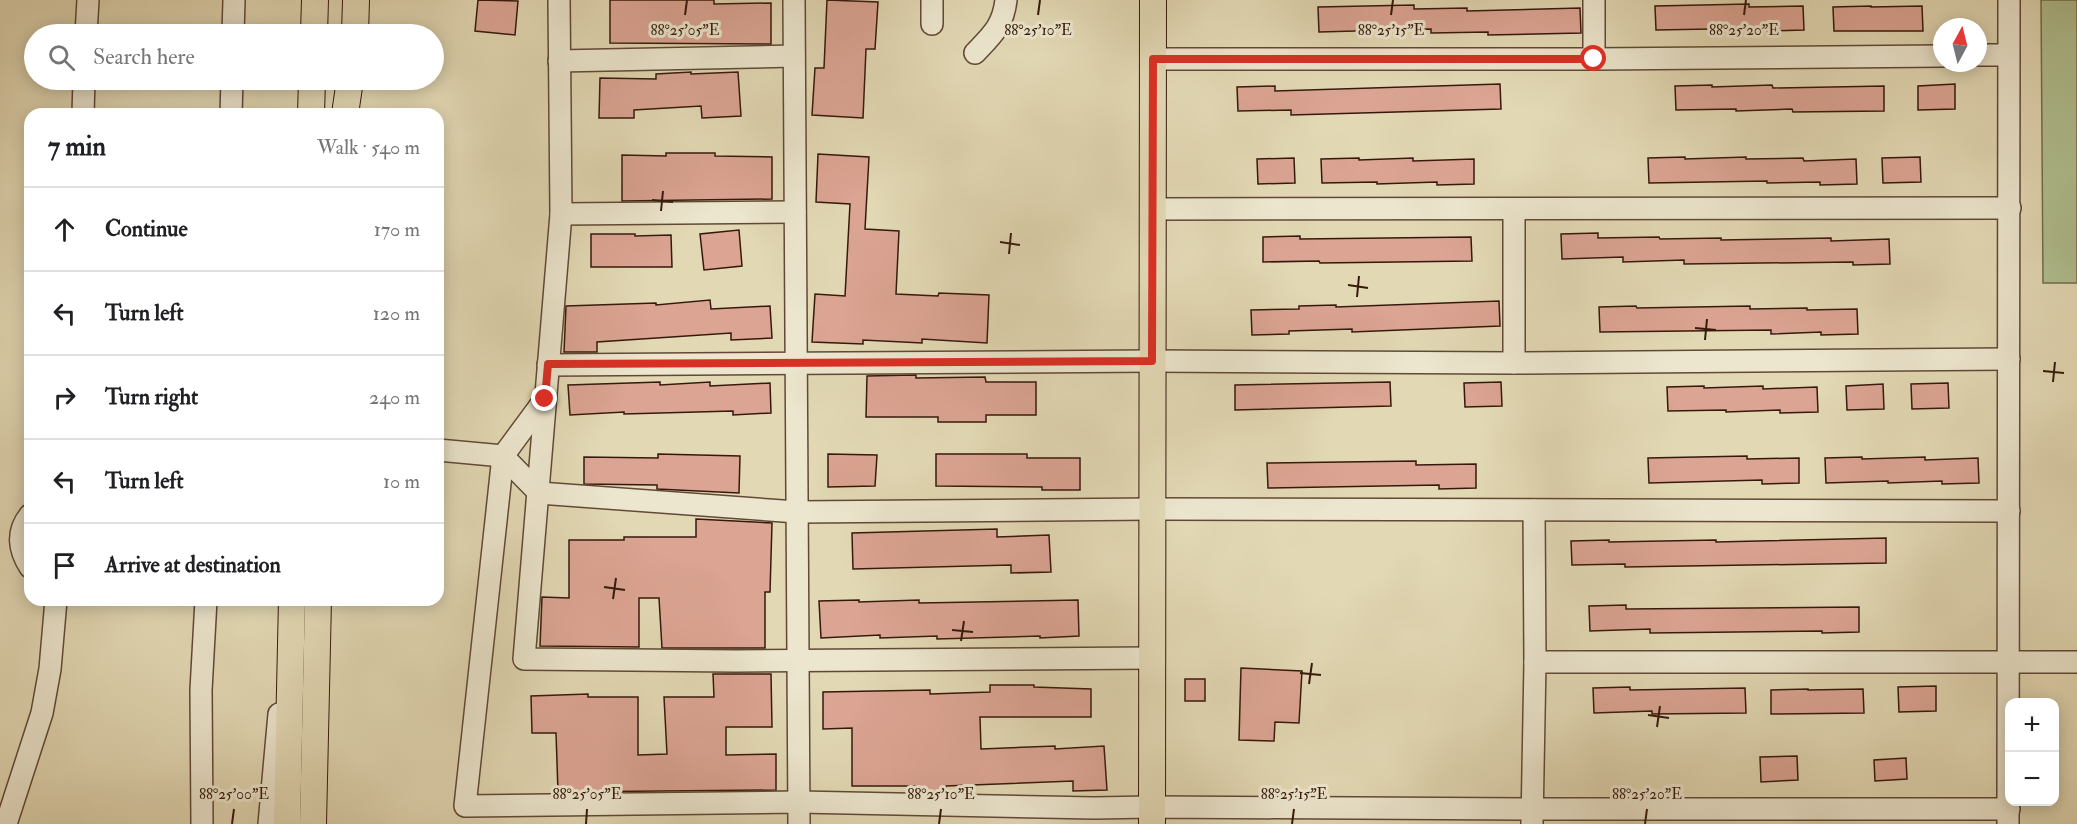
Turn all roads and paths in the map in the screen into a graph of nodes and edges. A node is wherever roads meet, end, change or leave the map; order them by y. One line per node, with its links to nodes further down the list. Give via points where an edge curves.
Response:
1 (88, 0): 13 (street)
2 (234, 0): 14 (street)
3 (315, 0): 15 (main road)
4 (339, 0): 16 (main road)
5 (356, 0): 17 (main road)
6 (559, 0): 26 (street)
7 (794, 0): 22 (street)
8 (932, 0): 18 (street)
9 (1006, 0): 19 (street, via 999,28)
10 (1153, 0): 24 (main road)
11 (1594, 0): 25 (street)
12 (2009, 0): 21 (street)
13 (87, 24)
14 (233, 24)
15 (314, 24)
16 (338, 24)
17 (355, 24)
18 (932, 24)
19 (975, 53)
20 (1987, 55): 21 (street)
21 (2008, 55): 37 (street)
22 (794, 56): 26 (street); 40 (street)
23 (1933, 56): 25 (street)
24 (1153, 59): 25 (street); 38 (main road)
25 (1594, 59)
26 (559, 61): 41 (street)
27 (83, 90): 32 (street)
28 (231, 90): 33 (street)
29 (312, 90): 34 (main road)
30 (337, 90): 35 (main road)
31 (349, 90): 36 (main road)
32 (82, 108)
33 (231, 108)
34 (311, 108)
35 (336, 108)
36 (346, 108)
37 (2010, 208): 39 (street); 42 (street)
38 (1152, 210): 39 (street); 43 (main road)
39 (1514, 210): 45 (street)
40 (795, 212): 41 (street); 44 (street)
41 (561, 214): 46 (street)
42 (2009, 359): 45 (street); 53 (street)
43 (1152, 361): 44 (street); 45 (street); 51 (main road)
44 (796, 362): 46 (street); 54 (street)
45 (1514, 363)
46 (548, 364): 47 (street)
47 (545, 399): 49 (street); 50 (street)
48 (444, 451): 49 (street)
49 (503, 456): 50 (street); 67 (street)
50 (539, 493): 54 (street); 62 (street, via 524,659)
51 (1151, 509): 52 (street); 54 (street); 61 (main road)
52 (1534, 510): 53 (street); 64 (street)
53 (2009, 511): 63 (street)
54 (797, 512): 62 (street)
55 (24, 524): 56 (street, via 20,536)
56 (24, 558)
57 (55, 606): 71 (street, via 42,713)
58 (206, 606): 72 (street, via 201,690)
59 (318, 606): 75 (main road)
60 (292, 609): 73 (street); 74 (main road)
61 (1152, 658): 62 (street); 68 (main road)
62 (798, 660): 66 (street)
63 (2009, 661): 64 (street); 65 (street); 70 (street)
64 (1535, 662): 69 (street)
65 (2077, 662)
66 (799, 802): 67 (street); 68 (street, via 1094,808); 76 (street)
67 (465, 815)
68 (1152, 815): 69 (street)
69 (1532, 817): 70 (street)
70 (2008, 817)
71 (6, 824)
72 (202, 824)
73 (269, 824)
74 (287, 824)
75 (313, 824)
76 (799, 824)

